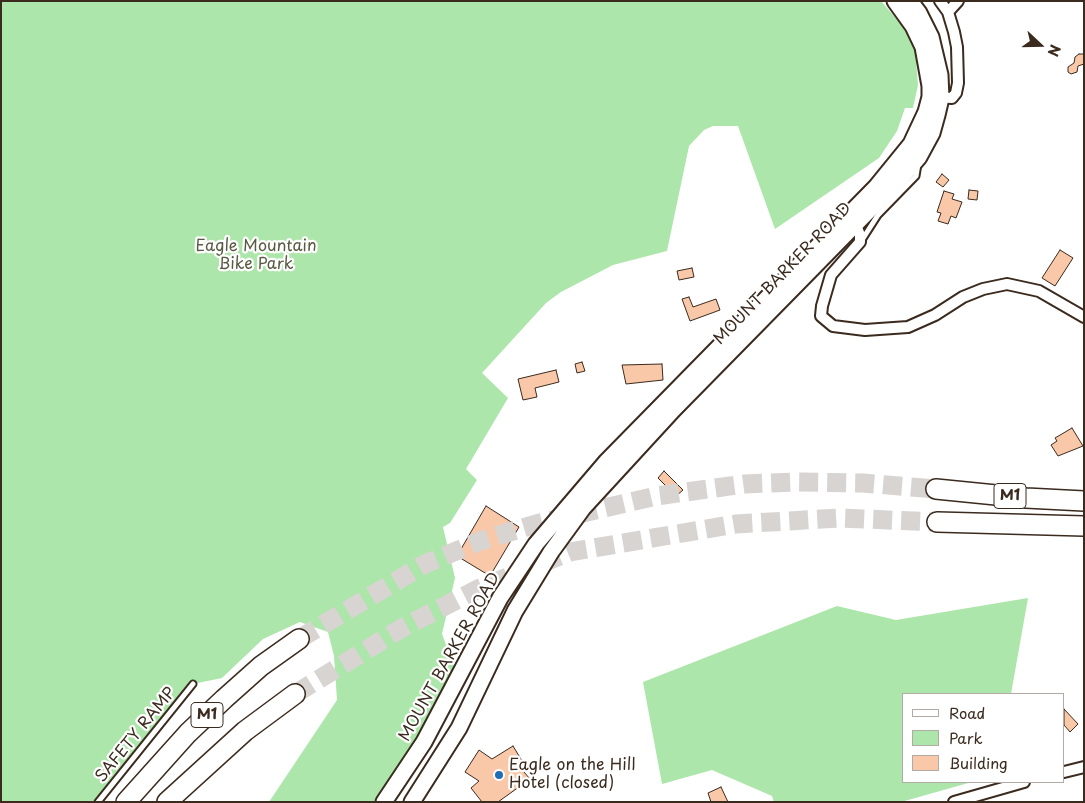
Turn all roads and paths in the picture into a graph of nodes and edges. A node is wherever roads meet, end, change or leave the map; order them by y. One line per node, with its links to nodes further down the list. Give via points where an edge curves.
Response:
1 (895, 1): 6 (main road, MOUNT BARKER ROAD, via 923,47)
2 (910, 1): 6 (main road, MOUNT BARKER ROAD, via 925,24 936,53)
3 (940, 1): 5 (street)
4 (958, 1): 5 (street)
5 (948, 12): 6 (street, via 957,47 958,83 952,98)
6 (935, 97): 7 (main road, MOUNT BARKER ROAD, via 932,133); 8 (main road, MOUNT BARKER ROAD, via 911,144)
7 (919, 156): 8 (main road, MOUNT BARKER ROAD); 9 (lane, via 916,176 870,224)
8 (853, 218): 9 (street); 15 (main road, MOUNT BARKER ROAD, via 606,462); 16 (main road, MOUNT BARKER ROAD, via 610,476)
9 (860, 242): 10 (street, via 831,275 822,306 821,316 838,328 865,330 908,326 935,315 973,292 1007,284 1039,291)
10 (1084, 317)
11 (936, 489): 12 (highway, M1)
12 (1084, 501)
13 (937, 522): 14 (highway, M1)
14 (1084, 526)
15 (547, 530): 16 (main road); 22 (main road, MOUNT BARKER ROAD, via 500,598 440,713)
16 (560, 539): 24 (main road, MOUNT BARKER ROAD, via 515,611 459,728)
17 (299, 639): 26 (highway, M1, via 261,666 224,699)
18 (193, 684): 25 (lane, SAFETY RAMP)
19 (295, 694): 27 (highway, M1, via 245,731)
20 (1084, 767): 21 (street)
21 (1065, 772)
22 (402, 776): 24 (main road); 28 (main road, MOUNT BARKER ROAD)
23 (1020, 783): 30 (street)
24 (420, 789): 29 (main road, MOUNT BARKER ROAD)
25 (98, 802)
26 (126, 802)
27 (167, 802)
28 (384, 802)
29 (412, 802)
30 (954, 802)

